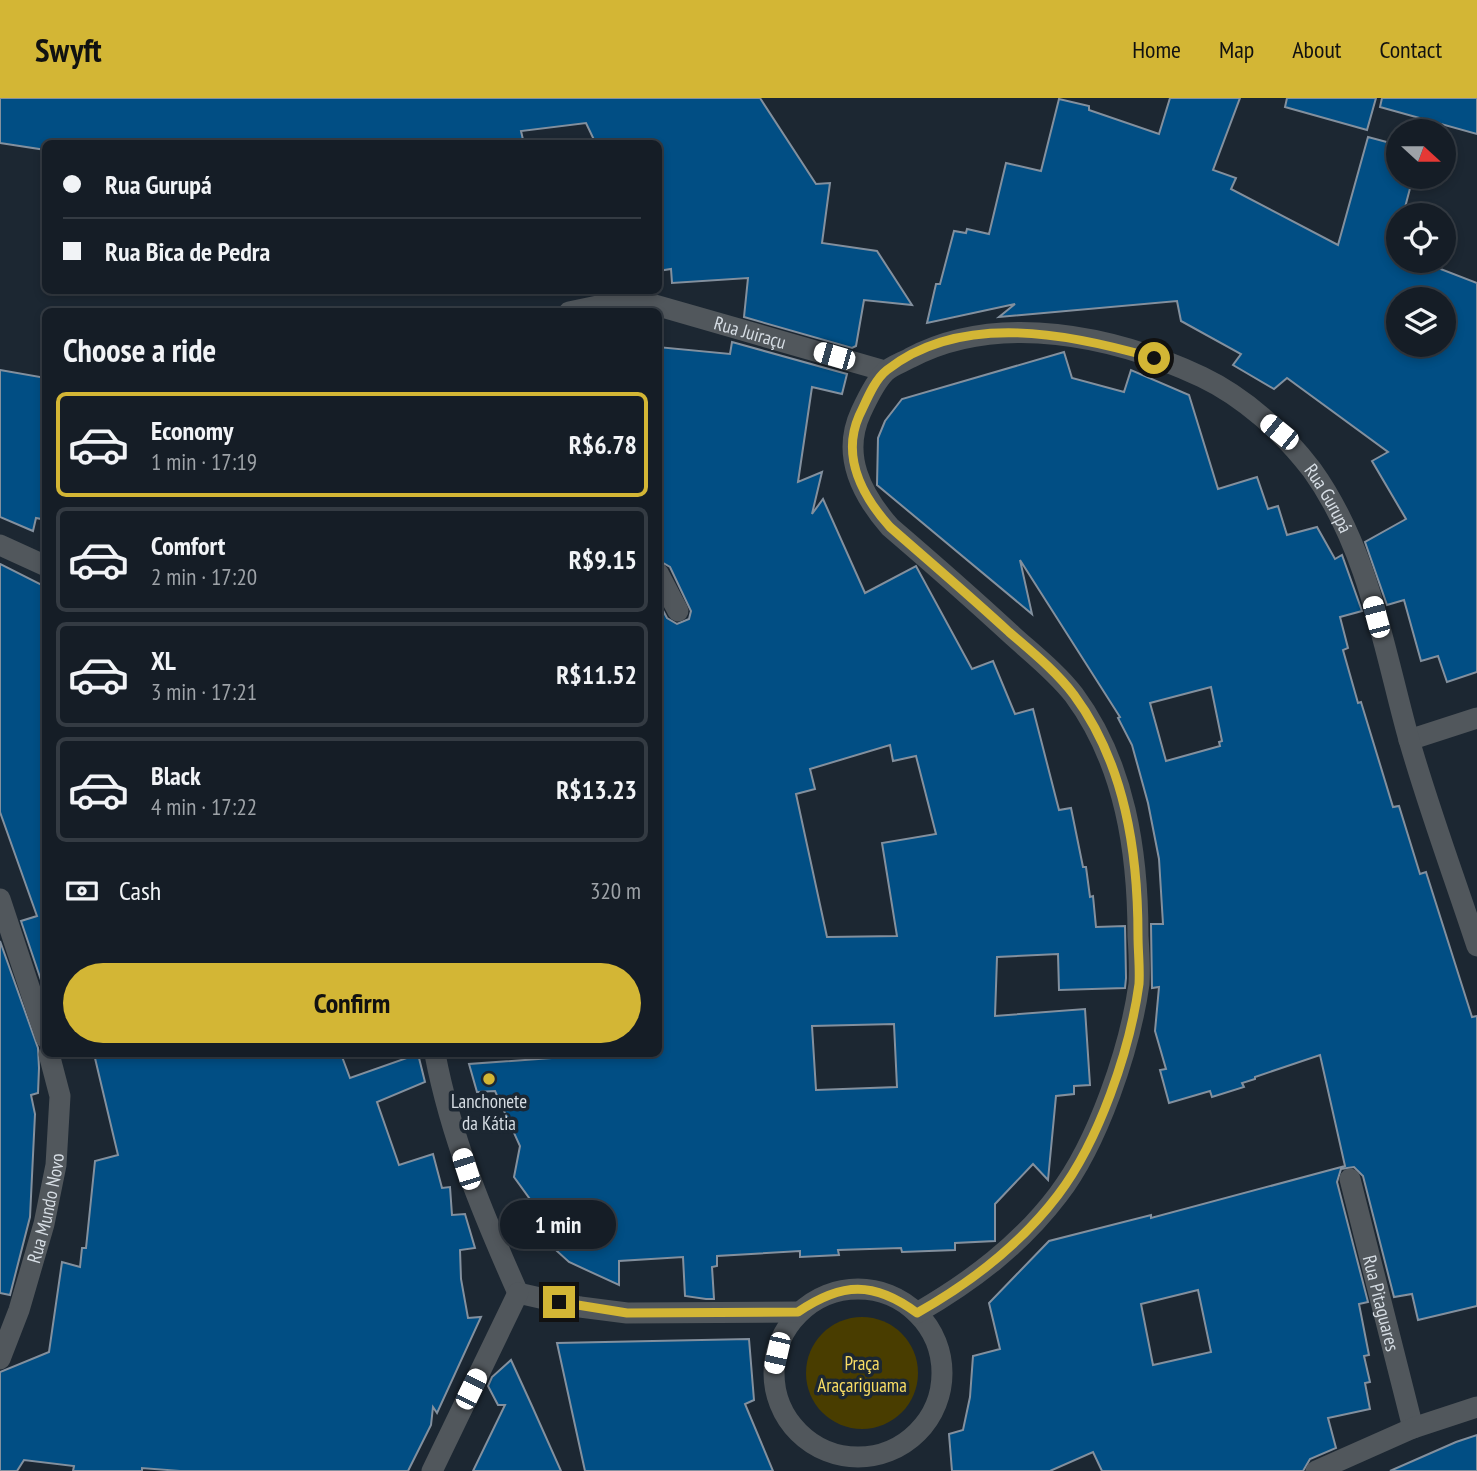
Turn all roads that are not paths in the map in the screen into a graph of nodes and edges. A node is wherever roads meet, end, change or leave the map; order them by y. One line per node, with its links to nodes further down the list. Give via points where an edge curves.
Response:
1 (588, 308): 2 (street, Rua Juiraçu, via 612,303 655,305)
2 (885, 371): 8 (street, Rua Gurupá, via 928,348 971,335 1026,332 1101,343 1154,358 1204,378 1242,402 1279,432 1333,501 1363,567); 17 (street, Rua Gurupá, via 855,426 852,455 870,505 1073,694 1103,743 1122,793 1138,886 1139,983 1119,1070 1091,1136 1060,1193 1025,1234 969,1283)
3 (0, 545): 4 (street)
4 (42, 564)
5 (662, 580): 6 (street)
6 (678, 611)
7 (1477, 718): 8 (street)
8 (1409, 740): 10 (street, Rua Gurupá)
9 (0, 898): 11 (street)
10 (1477, 946)
11 (42, 1026)
12 (50, 1057): 18 (street, Rua Mundo Novo, via 60,1096 56,1165 41,1237)
13 (436, 1057): 15 (street, via 474,1194)
14 (1350, 1179): 20 (street, Rua Pitaguares)
15 (518, 1293): 16 (street, via 627,1313); 22 (street)
16 (798, 1312): 17 (street, via 820,1297 845,1289 871,1289 897,1298); 21 (street, via 781,1338 774,1368 778,1399 787,1417 816,1446)
17 (917, 1313): 21 (street, via 941,1358 941,1384 934,1408 919,1430)
18 (0, 1359)
19 (1477, 1407): 20 (street)
20 (1413, 1428): 23 (street)
21 (877, 1463)
22 (432, 1471)
23 (1316, 1471)

